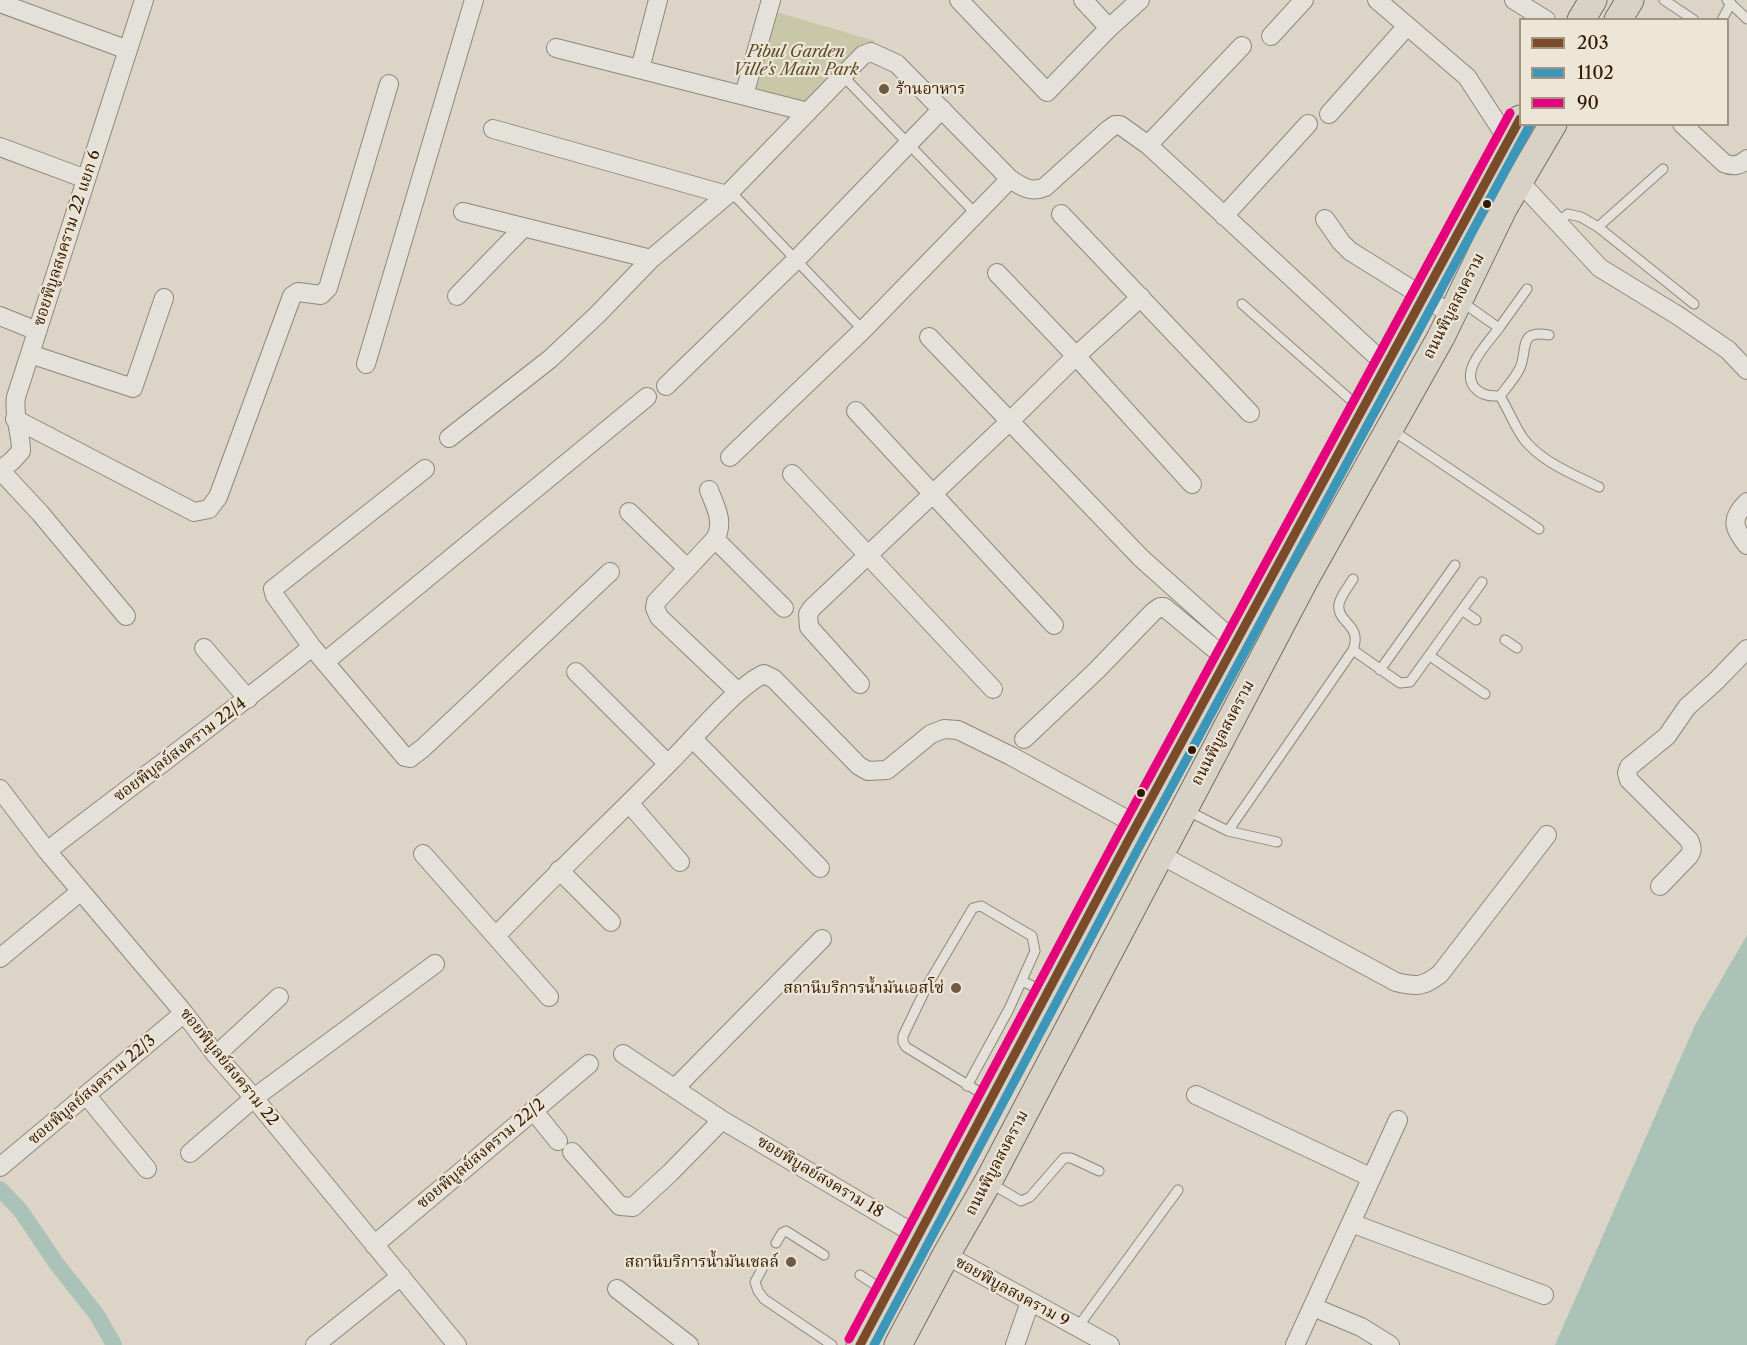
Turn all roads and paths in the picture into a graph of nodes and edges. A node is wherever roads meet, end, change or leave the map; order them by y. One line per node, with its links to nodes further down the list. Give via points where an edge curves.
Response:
1 (144, 0): 27 (street, ซอยพิบูลสงคราม 22 แยก 6)
2 (474, 0): 78 (street)
3 (658, 0): 28 (street)
4 (771, 0): 31 (street)
5 (959, 0): 23 (street, via 1047,92)
6 (1083, 0): 23 (street)
7 (1140, 0): 23 (street)
8 (1304, 0): 24 (street)
9 (1377, 0): 22 (street)
10 (1514, 0): 16 (street)
11 (1593, 0): 17 (main road)
12 (1630, 0): 18 (main road)
13 (1664, 0): 19 (lane)
14 (1729, 2): 20 (lane); 21 (lane)
15 (0, 3): 27 (street)
16 (1543, 18)
17 (1582, 18)
18 (1619, 18)
19 (1691, 18)
20 (1723, 18)
21 (1747, 19)
22 (1407, 26): 34 (street); 39 (street, via 1467,77)
23 (1109, 28)
24 (1271, 36)
25 (1242, 46): 41 (street)
26 (556, 48): 28 (street)
27 (128, 50): 45 (street, ซอยพิบูลสงคราม 22 แยก 6)
28 (640, 69): 31 (street)
29 (843, 76): 32 (street, via 863,56 878,54 897,64); 33 (street); 40 (lane)
30 (389, 84): 87 (street, via 328,288 321,295 298,292 292,296 218,497 209,509 194,512)
31 (744, 95): 33 (street)
32 (942, 110): 40 (street); 46 (street)
33 (808, 112): 48 (street)
34 (1329, 114)
35 (1308, 124): 52 (street)
36 (1551, 126): 47 (main road, ถนนพิบูลสงคราม)
37 (1684, 126): 43 (street, via 1724,163 1737,165)
38 (493, 129): 48 (street)
39 (1514, 129): 57 (main road, ถนนพิบูลสงคราม)
40 (908, 144): 50 (lane); 59 (street)
41 (1148, 145): 46 (street, via 1115,125 1045,187 1027,189); 52 (street)
42 (0, 147): 45 (street)
43 (1747, 159)
44 (1664, 169): 56 (lane)
45 (86, 179): 73 (street, ซอยพิบูลสงคราม 22 แยก 6)
46 (1010, 179): 50 (street)
47 (1519, 181): 54 (street); 60 (main road, ถนนพิบูลสงคราม)
48 (729, 193): 58 (street); 59 (lane)
49 (463, 212): 55 (street)
50 (976, 214): 72 (street)
51 (1061, 214): 65 (street)
52 (1224, 216): 79 (street)
53 (1325, 219): 64 (street, via 1350,251)
54 (1557, 223): 56 (lane, via 1568,214); 80 (street, via 1600,268 1728,350)
55 (524, 227): 58 (street); 63 (street)
56 (1598, 227): 68 (lane)
57 (1452, 244): 60 (main road); 64 (main road, ถนนพิบูลสงคราม)
58 (651, 259): 90 (street, via 550,359)
59 (797, 259): 72 (lane); 81 (street)
60 (1477, 262): 69 (main road, ถนนพิบูลสงคราม)
61 (997, 273): 77 (street)
62 (1527, 289): 71 (lane)
63 (457, 296)
64 (1423, 296): 69 (street); 79 (main road, ถนนพิบูลสงคราม)
65 (1141, 297): 77 (street); 86 (street)
66 (164, 298): 76 (street, via 133,388)
67 (1242, 304): 85 (lane)
68 (1694, 304)
69 (1455, 307): 71 (lane); 89 (main road, ถนนพิบูลสงคราม)
70 (0, 316): 73 (street)
71 (1499, 328): 82 (lane, via 1475,361 1469,379 1483,394)
72 (863, 330): 91 (street)
73 (38, 331): 76 (street, ซอยพิบูลสงคราม 22 แยก 6)
74 (1549, 335): 82 (lane, via 1537,333 1529,337 1519,369)
75 (929, 337): 88 (street)
76 (30, 354): 87 (street, ซอยพิบูลสงคราม 22 แยก 6, via 16,397)
77 (1076, 356): 88 (street); 95 (street)
78 (366, 364)
79 (1386, 365): 85 (main road, ถนนพิบูลสงคราม)
80 (1747, 370)
81 (666, 387)
82 (1500, 396): 96 (lane, via 1533,448 1550,462)
83 (647, 397): 123 (street)
84 (856, 411): 98 (street)
85 (1363, 411): 121 (main road, ถนนพิบูลสงคราม)
86 (1250, 413)
87 (15, 419): 93 (street, ซอยพิบูลสงคราม 22 แยก 6, via 21,451)
88 (1010, 421): 98 (street); 121 (street)
89 (1389, 429): 101 (lane); 136 (main road, ถนนพิบูลสงคราม)
90 (449, 438)
91 (730, 457)
92 (425, 469): 116 (street, via 273,589)
93 (0, 470): 112 (street)
94 (792, 474): 104 (street)
95 (1192, 484)
96 (1599, 487)
97 (708, 490): 102 (street, via 720,525)
98 (932, 495): 104 (street); 114 (street)
99 (1747, 502): 103 (street, via 1735,522 1737,532)
100 (629, 512): 106 (street)
101 (1539, 529)
102 (715, 539): 106 (street); 110 (street)
103 (1747, 544)
104 (867, 555): 126 (street, via 812,608 807,620); 127 (street)
105 (1455, 565): 124 (lane)
106 (687, 568): 128 (street, via 655,608)
107 (610, 572): 123 (street, via 410,758 400,752)
108 (1353, 579): 120 (lane, via 1339,606 1356,634)
109 (1482, 582): 111 (lane)
110 (784, 608)
111 (1462, 610): 113 (lane); 122 (lane)
112 (126, 616)
113 (1476, 620)
114 (1054, 625)
115 (1505, 640): 118 (lane)
116 (312, 647): 123 (street); 130 (street, ซอยพิบูลย์สงคราม 22/4)
117 (204, 648): 130 (street)
118 (1517, 648)
119 (1747, 649): 147 (street, via 1687,707 1666,736 1629,767 1629,780 1692,846 1689,856)
120 (1353, 650): 124 (lane); 138 (lane)
121 (1232, 652): 132 (street, via 1160,607); 137 (main road, ถนนพิบูลสงคราม)
122 (1430, 656): 124 (lane, via 1405,684); 129 (lane)
123 (326, 661)
124 (1380, 670)
125 (576, 672): 133 (street)
126 (860, 684)
127 (993, 689)
128 (738, 692): 131 (street); 137 (street, via 764,674 774,679 868,771 887,770 931,734 944,729 958,730)
129 (1485, 694)
130 (248, 699): 141 (street, ซอยพิบูลย์สงคราม 22/4)
131 (693, 739): 133 (street); 145 (street)
132 (1024, 739)
133 (668, 764): 135 (street)
134 (4, 802): 141 (street, ซอยพิบูลย์สงคราม 22)
135 (629, 803): 144 (street); 146 (street)
136 (1183, 809): 138 (lane); 143 (main road, ถนนพิบูลสงคราม)
137 (1137, 825): 155 (main road, ถนนพิบูลสงคราม)
138 (1228, 831): 140 (lane)
139 (1547, 835): 143 (street, via 1440,974 1426,984 1413,986 1396,982)
140 (1277, 842)
141 (47, 851): 148 (street, ซอยพิบูลย์สงคราม 22)
142 (423, 854): 150 (street)
143 (1159, 854): 175 (main road, ถนนพิบูลสงคราม)
144 (680, 862)
145 (819, 868)
146 (560, 870): 149 (street); 150 (street)
147 (1660, 886)
148 (81, 891): 152 (street); 158 (street, ซอยพิบูลย์สงคราม 22)
149 (611, 922)
150 (496, 936): 157 (street)
151 (822, 939): 162 (street)
152 (0, 958)
153 (435, 964): 166 (street)
154 (1022, 981): 155 (lane); 163 (lane); 163 (lane, via 1035,951 1032,936 981,906 973,908 928,984 903,1036 906,1047)
155 (1047, 993): 163 (main road, ถนนพิบูลสงคราม)
156 (279, 997): 160 (street)
157 (549, 997)
158 (184, 1013): 160 (street, ซอยพิบูลย์สงคราม 22); 165 (street, ซอยพิบูลย์สงคราม 22/3)
159 (623, 1054): 162 (street, ซอยพิบูลย์สงคราม 18)
160 (216, 1055): 166 (street, ซอยพิบูลย์สงคราม 22)
161 (589, 1064): 167 (street, ซอยพิบูลย์สงคราม 22/2)
162 (675, 1088): 168 (street, ซอยพิบูลย์สงคราม 18)
163 (978, 1092): 178 (main road, ถนนพิบูลสงคราม)
164 (1196, 1095): 174 (street)
165 (87, 1096): 171 (street, ซอยพิบูลย์สงคราม 22/3); 172 (street)
166 (254, 1098): 170 (street); 180 (street, ซอยพิบูลย์สงคราม 22)
167 (533, 1110): 168 (street, via 626,1208 633,1207); 180 (street, ซอยพิบูลย์สงคราม 22/2)
168 (722, 1120): 178 (street, ซอยพิบูลย์สงคราม 18)
169 (1398, 1120): 174 (street)
170 (189, 1153)
171 (0, 1167)
172 (147, 1168)
173 (1099, 1171): 175 (lane, via 1064,1158 1030,1197 1021,1201)
174 (1370, 1177): 177 (street)
175 (988, 1182): 182 (main road, ถนนพิบูลสงคราม)
176 (1178, 1190): 191 (lane)
177 (1351, 1223): 188 (street); 190 (street)
178 (918, 1236): 182 (main road); 187 (main road, ถนนพิบูลสงคราม)
179 (776, 1243): 181 (lane, via 786,1231)
180 (375, 1245): 185 (street, ซอยพิบูลย์สงคราม 22)
181 (824, 1255)
182 (946, 1255): 189 (street, ซอยพิบูลสงคราม 9); 197 (main road, ถนนพิบูลสงคราม)
183 (764, 1265): 195 (lane, via 755,1282 764,1299)
184 (860, 1275): 187 (lane)
185 (401, 1276): 192 (street); 193 (street, ซอยพิบูลย์สงคราม 22)
186 (617, 1289): 194 (street)
187 (888, 1294): 196 (main road, ถนนพิบูลสงคราม)
188 (1544, 1295)
189 (1030, 1302): 191 (street, ซอยพิบูลสงคราม 9); 198 (street)
190 (1313, 1307): 200 (street); 201 (street, via 1361,1327)
191 (1077, 1328): 199 (street, ซอยพิบูลสงคราม 9)
192 (315, 1345)
193 (457, 1345)
194 (689, 1345)
195 (832, 1345)
196 (860, 1345)
197 (898, 1345)
198 (1015, 1345)
199 (1110, 1345)
200 (1295, 1345)
201 (1390, 1345)

